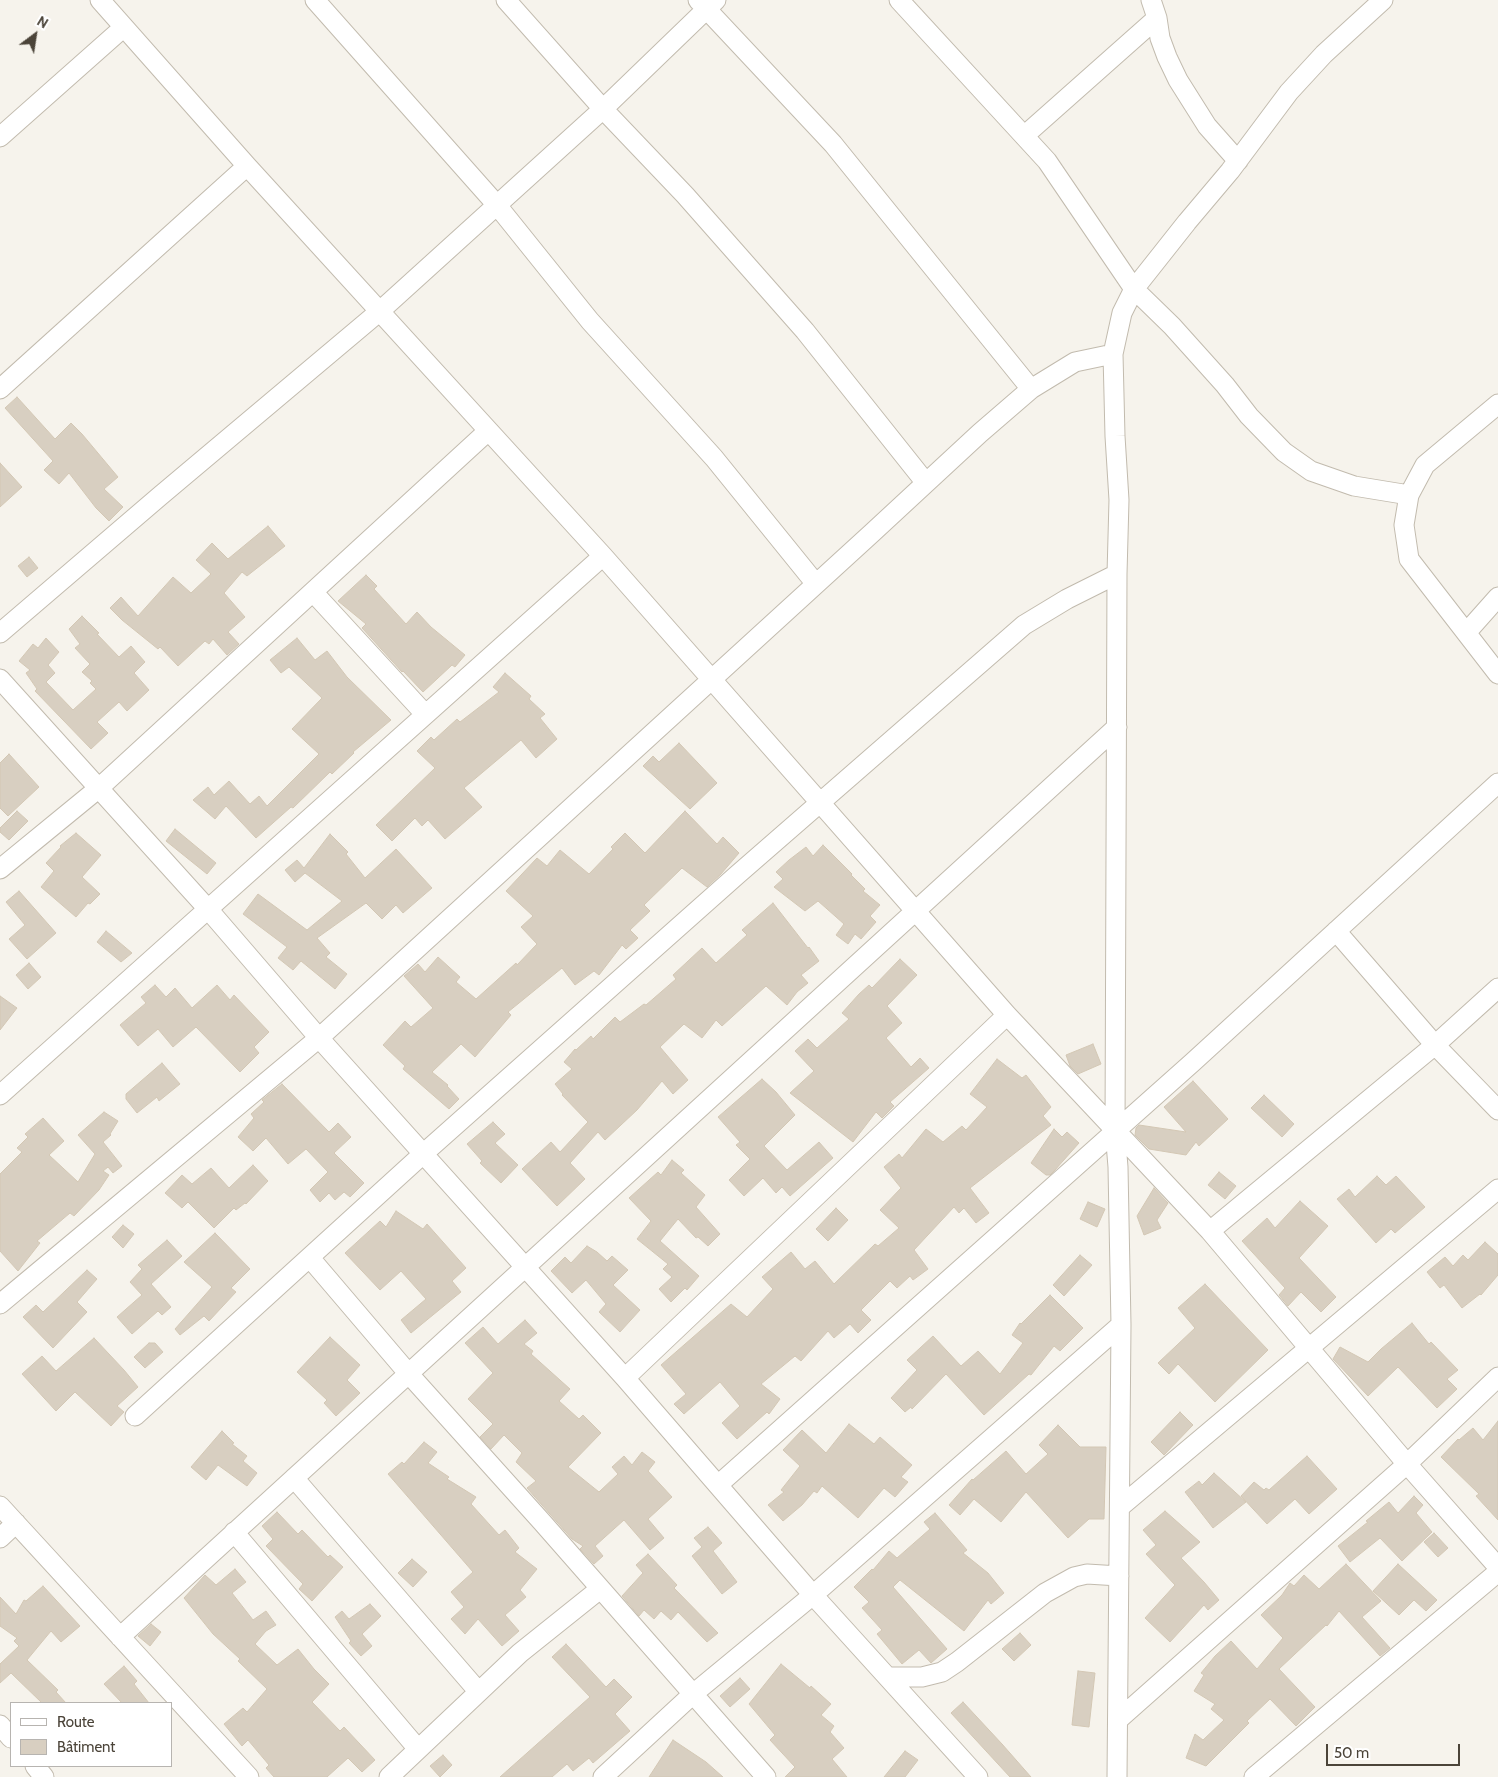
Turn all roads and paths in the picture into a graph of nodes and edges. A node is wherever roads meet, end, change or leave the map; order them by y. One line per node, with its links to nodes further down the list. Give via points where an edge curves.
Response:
1 (100, 0): 9 (street)
2 (315, 0): 15 (street)
3 (506, 0): 10 (street)
4 (899, 0): 11 (street)
5 (1151, 0): 8 (street)
6 (1383, 0): 13 (street, via 1324,54 1289,92)
7 (707, 4): 10 (street); 20 (street, via 833,144)
8 (1157, 18): 11 (street); 13 (street, via 1160,38 1178,80 1207,126)
9 (124, 27): 12 (street); 14 (street)
10 (603, 110): 15 (street); 23 (street, via 685,195 804,331)
11 (1024, 136): 16 (street, via 1047,161)
12 (0, 137)
13 (1238, 161): 16 (street)
14 (247, 166): 17 (street); 19 (street)
15 (496, 204): 17 (street); 27 (street, via 590,321 714,458)
16 (1134, 289): 18 (street, via 1122,313); 24 (street, via 1172,326 1249,416 1291,457 1310,471 1354,486)
17 (380, 311): 22 (street); 30 (street)
18 (1113, 354): 20 (street, via 1075,362); 26 (street, via 1119,500)
19 (0, 389)
20 (1031, 389): 23 (street)
21 (1498, 404): 24 (street, via 1425,465)
22 (488, 431): 25 (street); 28 (street)
23 (926, 483): 27 (street)
24 (1409, 495): 31 (street, via 1404,525 1409,559)
25 (603, 556): 34 (street); 35 (street)
26 (1117, 574): 36 (street); 39 (street, via 1024,624)
27 (816, 584): 34 (street)
28 (313, 592): 35 (street); 38 (street)
29 (1498, 597): 31 (street)
30 (0, 633)
31 (1466, 633): 32 (street)
32 (1498, 674)
33 (0, 679): 38 (street)
34 (711, 679): 39 (street); 46 (street)
35 (425, 714): 41 (street)
36 (1117, 727): 42 (street); 50 (street)
37 (1498, 783): 43 (street)
38 (99, 788): 40 (street); 41 (street)
39 (820, 802): 42 (street); 51 (street)
40 (0, 869)
41 (207, 908): 46 (street); 48 (street)
42 (916, 911): 45 (street); 55 (street)
43 (1336, 931): 47 (street); 50 (street)
44 (1498, 988): 47 (street)
45 (1007, 1015): 50 (street); 61 (street)
46 (319, 1038): 51 (street); 56 (street)
47 (1435, 1045): 49 (street); 53 (street)
48 (0, 1095)
49 (1498, 1110)
50 (1115, 1131): 53 (street); 57 (street); 65 (street)
51 (423, 1154): 54 (street); 55 (street)
52 (1498, 1189): 58 (street)
53 (1210, 1231): 58 (street)
54 (310, 1258): 59 (street); 62 (street)
55 (524, 1266): 59 (street); 61 (street)
56 (0, 1304)
57 (1121, 1325): 67 (street); 75 (street)
58 (1309, 1348): 63 (street); 67 (street)
59 (408, 1373): 64 (street); 74 (street)
60 (1498, 1377): 63 (street)
61 (626, 1378): 65 (street)
62 (135, 1416)
63 (1407, 1464): 71 (street); 80 (street)
64 (294, 1478): 69 (street); 78 (street)
65 (718, 1485): 75 (street)
66 (0, 1506): 68 (street)
67 (1120, 1507): 73 (street)
68 (16, 1523): 70 (street); 76 (street)
69 (234, 1532): 76 (street); 83 (street)
70 (0, 1538)
71 (1498, 1567)
72 (1498, 1572): 92 (street)
73 (1119, 1576): 77 (street, via 1087,1574 1074,1577 1045,1593 942,1672 922,1677); 80 (street)
74 (600, 1589): 78 (street); 79 (street)
75 (814, 1595): 77 (street); 79 (street)
76 (120, 1637): 86 (street)
77 (888, 1677): 90 (street)
78 (478, 1691): 83 (street)
79 (693, 1694): 88 (street); 89 (street)
80 (1118, 1720): 91 (street)
81 (0, 1725): 82 (street)
82 (10, 1737)
83 (418, 1749): 87 (street)
84 (36, 1767): 85 (street)
85 (44, 1777)
86 (249, 1777)
87 (389, 1777)
88 (603, 1777)
89 (766, 1777)
90 (978, 1777)
91 (1117, 1777)
92 (1254, 1777)

